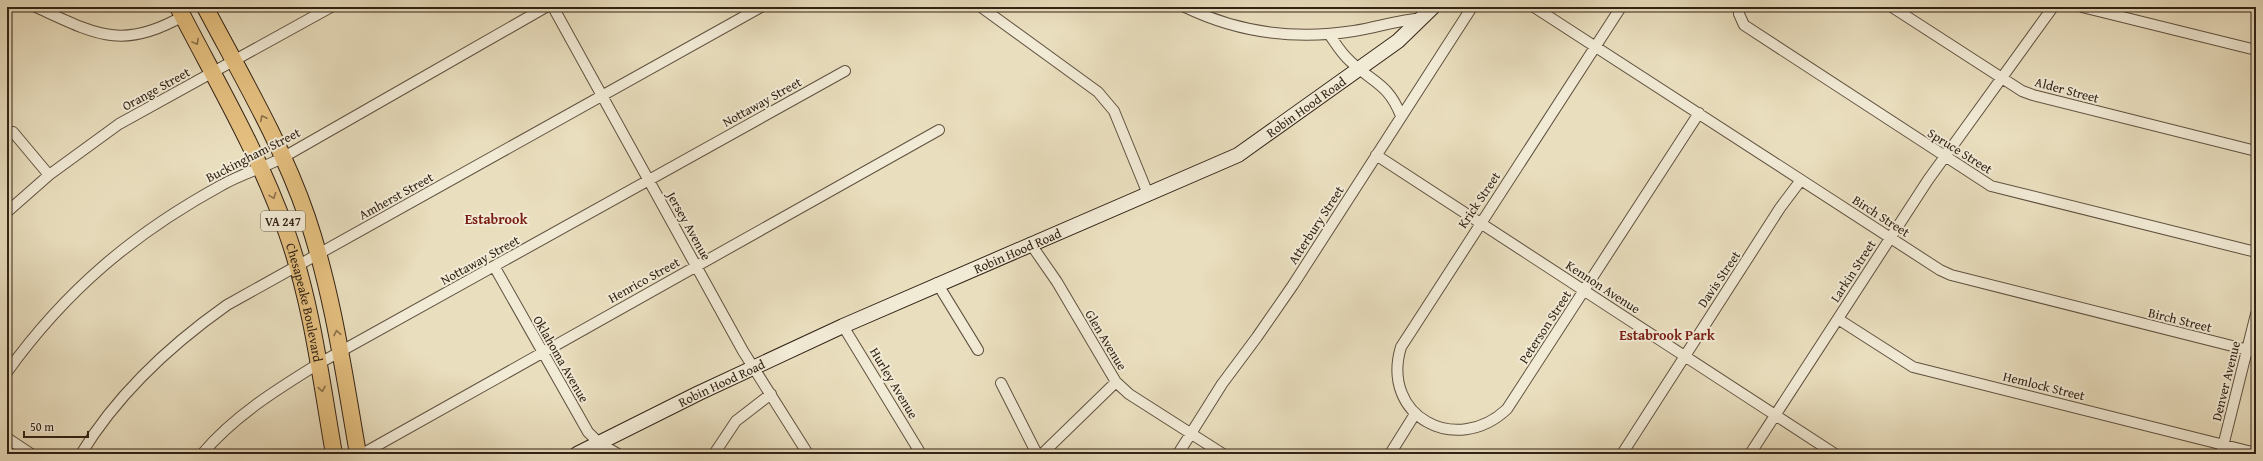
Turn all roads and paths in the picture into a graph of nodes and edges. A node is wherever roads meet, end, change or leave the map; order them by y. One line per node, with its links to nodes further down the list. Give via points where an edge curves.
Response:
1 (36, 7): 17 (street, via 78,26 113,36 127,37 154,32)
2 (205, 7): 22 (main road, Chesapeake Boulevard / VA 247)
3 (331, 7): 22 (street, Orange Street)
4 (546, 7): 34 (street, Buckingham Street)
5 (553, 7): 27 (street, Jersey Avenue)
6 (761, 7): 27 (street, Amherst Street)
7 (981, 7): 40 (street, via 1107,101 1114,111)
8 (1185, 7): 19 (street, via 1247,29 1282,35)
9 (1433, 7): 18 (street, Robin Hood Road)
10 (1472, 7): 29 (street, Atterbury Street)
11 (1534, 7): 20 (street, Birch Street)
12 (1620, 7): 20 (street, Krick Street)
13 (1739, 7): 35 (street, Spruce Street, via 1744,25)
14 (1892, 7): 26 (street, Alder Street)
15 (2053, 7): 26 (street, Larkin Street)
16 (2082, 7): 21 (street)
17 (180, 12): 25 (main road, Chesapeake Boulevard / VA 247, one-way to 25)
18 (1423, 18): 19 (street); 23 (street, Robin Hood Road)
19 (1329, 34): 23 (street, via 1342,53)
20 (1595, 46): 28 (street, Birch Street); 42 (street, Krick Street)
21 (2256, 50)
22 (234, 62): 25 (street, Orange Street); 34 (main road, Chesapeake Boulevard / VA 247, one-way to 22)
23 (1361, 70): 29 (street, via 1385,87); 40 (street, Robin Hood Road, via 1238,155)
24 (845, 71): 38 (street, Nottaway Street)
25 (213, 73): 36 (main road, Chesapeake Boulevard / VA 247); 37 (street, Orange Street, via 119,124)
26 (2003, 79): 32 (street, Alder Street, via 2033,95); 35 (street, Larkin Street)
27 (601, 95): 38 (street, Jersey Avenue); 46 (street, Amherst Street)
28 (1699, 113): 39 (street, Birch Street); 51 (street, Peterson Street)
29 (1401, 116): 33 (street, Atterbury Street)
30 (938, 130): 49 (street, Henrico Street)
31 (13, 132): 37 (street)
32 (2256, 151)
33 (1376, 155): 42 (street, Kennon Avenue); 68 (street, Atterbury Street, via 1258,337 1222,384)
34 (283, 157): 36 (street, Buckingham Street); 46 (main road, Chesapeake Boulevard / VA 247)
35 (1944, 157): 43 (street, Larkin Street); 45 (street, Spruce Street, via 1991,186)
36 (260, 167): 47 (main road, Chesapeake Boulevard / VA 247, one-way to 47, via 287,232); 62 (street, Buckingham Street, via 198,198 133,240 65,300)
37 (49, 175): 41 (street, Orange Street)
38 (649, 180): 48 (street, Nottaway Street); 49 (street, Jersey Avenue)
39 (1801, 180): 43 (street, Birch Street); 59 (street, Davis Street, via 1780,208)
40 (1148, 194): 44 (street, Robin Hood Road)
41 (7, 212)
42 (1480, 222): 51 (street, Kennon Avenue); 66 (street, Krick Street, via 1401,347 1397,375 1407,403)
43 (1890, 238): 53 (street, Larkin Street); 56 (street, Birch Street, via 1951,275)
44 (1030, 243): 50 (street, Robin Hood Road); 63 (street, Glen Avenue)
45 (2256, 252)
46 (319, 253): 47 (street, Amherst Street); 57 (main road, Chesapeake Boulevard / VA 247, one-way to 46)
47 (297, 266): 60 (main road, Chesapeake Boulevard / VA 247); 74 (street, Amherst Street, via 227,305 173,346 119,401)
48 (494, 266): 57 (street, Nottaway Street); 58 (street, Oklahoma Avenue)
49 (696, 266): 58 (street, Henrico Street); 61 (street, Jersey Avenue)
50 (937, 283): 54 (street, Robin Hood Road); 55 (street)
51 (1584, 291): 59 (street, Kennon Avenue); 66 (street, Peterson Street, via 1507,409 1499,416 1477,428 1453,431 1427,424)
52 (2256, 314): 56 (street, Denver Avenue)
53 (1838, 319): 67 (street, Larkin Street); 71 (street, Hemlock Street, via 1913,367)
54 (843, 326): 61 (street, Robin Hood Road); 83 (street, Hurley Avenue)
55 (978, 350)
56 (2252, 351): 71 (street, Denver Avenue)
57 (340, 352): 60 (street, Nottaway Street); 77 (main road, Chesapeake Boulevard / VA 247)
58 (542, 352): 70 (street, Oklahoma Avenue, via 588,432); 78 (street, Henrico Street)
59 (1685, 356): 67 (street, Kennon Avenue); 89 (street, Davis Street)
60 (318, 364): 75 (street, Nottaway Street, via 266,396); 76 (main road, Chesapeake Boulevard / VA 247, one-way to 76)
61 (755, 366): 65 (street, Jersey Avenue); 70 (street, Robin Hood Road)
62 (7, 372)
63 (1116, 382): 68 (street, Glen Avenue, via 1129,394); 85 (street)
64 (1001, 383): 84 (street)
65 (772, 394): 81 (street, via 736,421); 82 (street, Jersey Avenue)
66 (1415, 414): 88 (street)
67 (1776, 415): 90 (street, Larkin Street); 91 (street, Kennon Avenue)
68 (1190, 434): 86 (street, Atterbury Street); 87 (street, Glen Avenue)
69 (7, 438): 73 (street)
70 (599, 443): 79 (street, Robin Hood Road); 80 (street, Oklahoma Avenue)
71 (2222, 449): 72 (street, Hemlock Street)
72 (2256, 453)
73 (31, 454)
74 (81, 454)
75 (202, 454)
76 (334, 454)
77 (358, 454)
78 (362, 454)
79 (577, 454)
80 (618, 454)
81 (714, 454)
82 (808, 454)
83 (921, 454)
84 (1037, 454)
85 (1042, 454)
86 (1178, 454)
87 (1223, 454)
88 (1390, 454)
89 (1622, 454)
90 (1750, 454)
91 (1835, 454)

